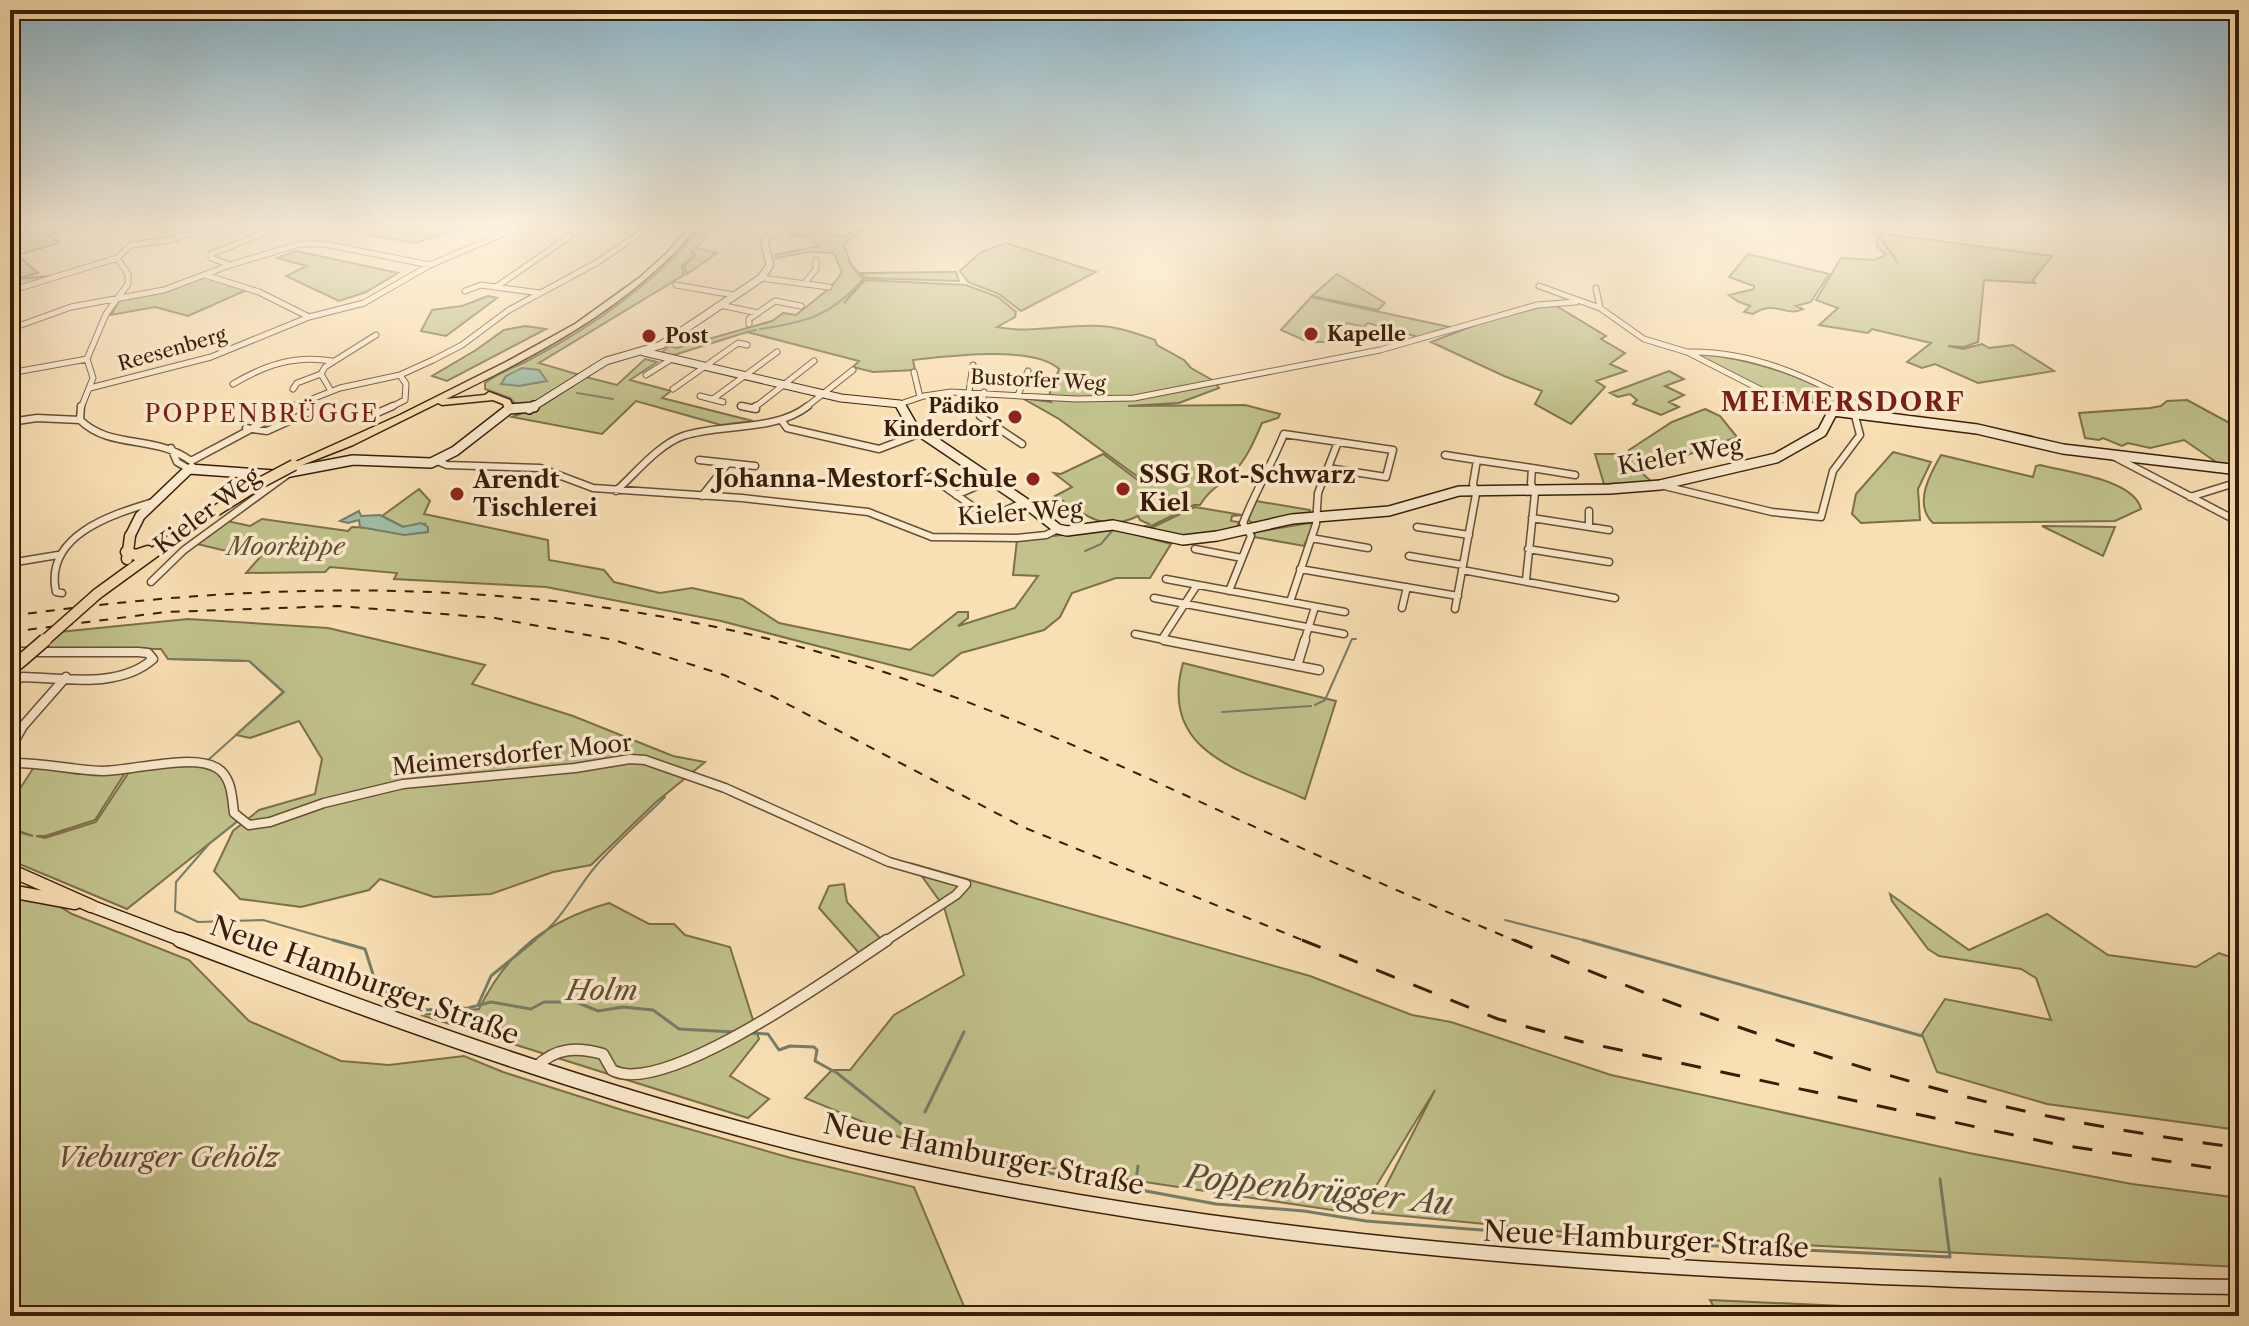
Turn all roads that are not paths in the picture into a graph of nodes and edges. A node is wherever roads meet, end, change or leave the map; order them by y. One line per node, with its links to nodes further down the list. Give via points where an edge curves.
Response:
1 (125, 286): 20 (street)
2 (175, 286): 20 (street)
3 (240, 286): 26 (street)
4 (394, 286): 26 (street, Reesenberg, via 364,303)
5 (479, 286): 17 (street)
6 (488, 286): 14 (street)
7 (556, 286): 18 (street)
8 (623, 286): 90 (highway, via 488,370)
9 (632, 286): 42 (highway)
10 (681, 286): 19 (street)
11 (748, 286): 19 (street)
12 (820, 286): 15 (street)
13 (1539, 286): 21 (street)
14 (496, 287): 18 (street)
15 (829, 287)
16 (1596, 288): 24 (street)
17 (465, 291)
18 (542, 294): 46 (street, via 509,310 462,345)
19 (734, 295): 22 (street)
20 (117, 300): 28 (street, via 63,309); 34 (street)
21 (1576, 302): 24 (street); 58 (street, Bustorfer Weg, via 1548,303 1346,357 1135,398 1087,401)
22 (720, 305): 25 (street); 31 (street)
23 (801, 306): 25 (street, via 773,301)
24 (1600, 308): 33 (street, via 1644,339)
25 (758, 313): 27 (street)
26 (309, 317): 51 (street, Reesenberg, via 211,357)
27 (749, 324)
28 (10, 329)
29 (376, 335): 36 (street)
30 (747, 345): 39 (street, via 738,343)
31 (647, 351): 35 (street, Bustorfer Weg); 66 (street, via 606,361 534,407)
32 (777, 352): 48 (street)
33 (1687, 352): 67 (street, via 1777,398); 71 (street, via 1728,355 1797,374)
34 (87, 359): 44 (street); 51 (street, via 93,372)
35 (670, 360): 39 (street, Bustorfer Weg); 47 (street)
36 (332, 361): 45 (street); 49 (street, via 286,359)
37 (815, 361): 50 (street)
38 (973, 365): 55 (street)
39 (704, 368): 48 (street, Bustorfer Weg); 54 (street, via 673,389)
40 (853, 370): 57 (street)
41 (1028, 371): 58 (street)
42 (494, 372): 60 (highway, via 479,386); 70 (highway)
43 (914, 372): 61 (street)
44 (10, 373)
45 (321, 374): 52 (street); 53 (street)
46 (400, 375): 53 (street); 72 (street, via 406,384 405,400)
47 (646, 375)
48 (743, 376): 50 (street, Bustorfer Weg); 62 (street)
49 (233, 384)
50 (783, 385): 57 (street, Bustorfer Weg); 65 (street, via 756,409)
51 (90, 388): 73 (street, via 82,400)
52 (293, 389)
53 (331, 391): 76 (street)
54 (683, 392)
55 (969, 392): 56 (street, Bustorfer Weg); 61 (street, Bustorfer Weg)
56 (984, 392): 58 (street, Bustorfer Weg); 79 (street, via 980,416)
57 (824, 394): 64 (street, Bustorfer Weg); 74 (street, via 800,415)
58 (1018, 395)
59 (700, 396): 62 (street)
60 (495, 397): 66 (highway, via 507,402); 70 (highway, via 452,400)
61 (920, 397): 64 (street, Bustorfer Weg)
62 (713, 399): 63 (street)
63 (723, 402)
64 (900, 404): 77 (street)
65 (741, 406)
66 (508, 410): 84 (street)
67 (1833, 411): 68 (street); 95 (street, Kieler Weg, via 1822,432 1776,458)
68 (1854, 412): 71 (street); 95 (street, via 1860,435 1833,471 1821,517 1772,512)
69 (307, 413): 76 (street, via 267,431)
70 (409, 414): 90 (highway)
71 (1875, 414): 81 (street)
72 (366, 418)
73 (80, 420): 75 (street); 86 (street, via 109,437 171,448 177,462)
74 (782, 421): 77 (street, via 787,428 879,449); 99 (street, via 681,437)
75 (10, 422)
76 (246, 428): 86 (street)
77 (921, 433): 94 (street)
78 (1338, 442): 88 (street); 88 (street, via 1393,450 1386,477); 111 (street, via 1284,434 1265,481 1257,487 1243,523)
79 (1022, 444)
80 (1445, 455): 83 (street)
81 (2112, 456): 91 (street); 102 (street)
82 (699, 460): 85 (street)
83 (1477, 460): 89 (street); 98 (street)
84 (437, 461): 90 (street, Kieler Weg, via 417,465 347,460); 99 (street, Kieler Weg, via 540,468)
85 (728, 463): 87 (street); 101 (street)
86 (190, 465): 90 (street, Kieler Weg, via 215,472); 103 (street)
87 (755, 466)
88 (1328, 468): 106 (street)
89 (1532, 468): 92 (street); 97 (street)
90 (291, 469): 117 (main road, bridge); 132 (street, Kieler Weg, via 184,550)
91 (2239, 470)
92 (1575, 475)
93 (931, 477): 100 (street)
94 (991, 480): 100 (street); 104 (street)
95 (1660, 485): 97 (street, Kieler Weg)
96 (2239, 487): 102 (street, via 2232,484)
97 (1533, 489): 98 (street, Kieler Weg); 107 (street)
98 (1474, 490): 106 (street, Kieler Weg, via 1389,511); 114 (street)
99 (616, 491): 101 (street, Kieler Weg)
100 (956, 495): 104 (street, via 989,518)
101 (702, 496): 112 (street, Kieler Weg, via 868,512 932,537 1017,538)
102 (2190, 497): 108 (street)
103 (153, 502): 115 (street); 122 (street, via 87,530)
104 (1024, 502): 112 (street)
105 (1589, 511): 110 (street)
106 (1314, 516): 111 (street, Kieler Weg); 116 (street)
107 (1532, 518): 110 (street); 120 (street)
108 (2239, 522)
109 (1417, 527): 114 (street)
110 (1589, 527): 113 (street)
111 (1247, 528): 112 (street, Kieler Weg, via 1183,540 1113,525); 124 (street, via 1251,536)
112 (1058, 529)
113 (1609, 530)
114 (1469, 535): 127 (street)
115 (130, 536): 121 (main road)
116 (1311, 538): 118 (street); 129 (street)
117 (164, 545): 121 (main road, via 141,554); 128 (main road)
118 (1368, 548)
119 (1195, 549): 124 (street)
120 (1528, 549): 125 (street); 131 (street)
121 (126, 552): 128 (main road)
122 (58, 555): 126 (street); 136 (street, via 50,574 56,592)
123 (1409, 556): 127 (street)
124 (1242, 558): 135 (street)
125 (1609, 562)
126 (10, 563)
127 (1463, 567): 131 (street); 137 (street)
128 (130, 569): 153 (main road, bridge)
129 (1300, 569): 134 (street); 140 (street)
130 (1166, 579): 133 (street)
131 (1526, 580): 139 (street)
132 (151, 582)
133 (1197, 585): 135 (street); 141 (street)
134 (1407, 587): 137 (street); 143 (street)
135 (1229, 591): 140 (street)
136 (62, 593)
137 (1458, 596): 144 (street)
138 (1154, 598): 141 (street)
139 (1615, 598)
140 (1290, 602): 142 (street)
141 (1187, 604): 146 (street); 149 (street)
142 (1315, 607): 145 (street); 146 (street)
143 (1402, 608)
144 (1455, 609)
145 (1345, 612)
146 (1309, 628): 148 (street); 151 (street)
147 (1135, 634): 149 (street)
148 (1344, 634)
149 (1162, 639): 151 (street)
150 (10, 652): 154 (street, via 138,652 152,657 145,668 126,676)
151 (1297, 666): 152 (street)
152 (1319, 670)
153 (10, 673): 154 (street)
154 (66, 677): 155 (street)
155 (10, 749)
156 (10, 763): 160 (street, Meimersdorfer Moor, via 101,771 207,765 225,776 234,813 249,825 403,784 645,760 725,788 889,862 966,884 746,1031 700,1054 632,1074 612,1070 603,1054 564,1049 553,1051)
157 (10, 870): 159 (main road)
158 (10, 891): 159 (main road)
159 (91, 906): 160 (street, Neue Hamburger Straße)
160 (535, 1069): 161 (street, Neue Hamburger Straße, via 833,1151 1060,1199 1235,1227 1429,1251 1644,1267)
161 (2239, 1287)

